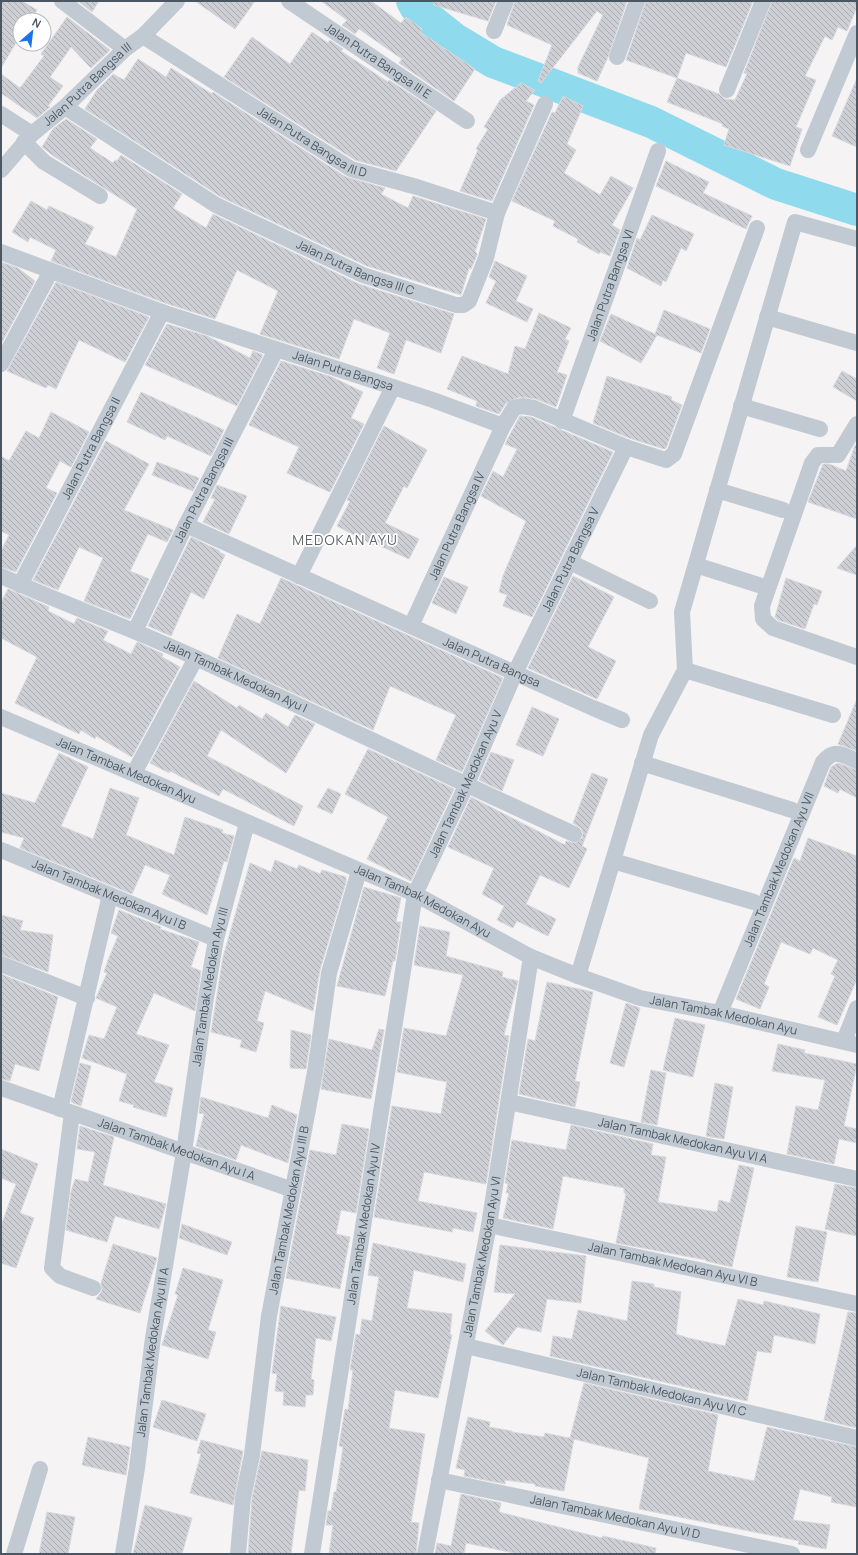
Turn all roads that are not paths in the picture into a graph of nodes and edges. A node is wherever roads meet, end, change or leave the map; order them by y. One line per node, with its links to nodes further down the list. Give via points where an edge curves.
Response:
1 (62, 1): 10 (street)
2 (177, 1): 9 (street, Jalan Putra Bangsa III)
3 (289, 1): 16 (street, Jalan Putra Bangsa III E)
4 (506, 1): 7 (street)
5 (637, 1): 11 (street)
6 (763, 1): 12 (street)
7 (494, 31)
8 (857, 33): 18 (street)
9 (143, 36): 10 (street, Jalan Putra Bangsa III); 22 (street, Jalan Putra Bangsa III D, via 351,169)
10 (125, 49): 14 (street, Jalan Putra Bangsa III)
11 (617, 57)
12 (727, 90)
13 (545, 104): 22 (street, Jalan Putra Bangsa III C)
14 (65, 107): 17 (street, Jalan Putra Bangsa III); 22 (street, Jalan Putra Bangsa III C, via 228,211 363,275 456,305 463,305 469,301 486,258)
15 (1, 114): 17 (street)
16 (467, 121)
17 (28, 138): 20 (street, Jalan Putra Bangsa III); 21 (street, via 44,162)
18 (808, 150)
19 (658, 151): 34 (street, Jalan Putra Bangsa VI)
20 (1, 170)
21 (100, 196)
22 (497, 213)
23 (757, 228): 38 (street, via 674,454 666,460)
24 (857, 240): 28 (street, via 795,222)
25 (1, 252): 26 (street, Jalan Putra Bangsa)
26 (51, 271): 27 (street, Jalan Putra Bangsa); 31 (street)
27 (162, 312): 30 (street, Jalan Putra Bangsa); 47 (street, Jalan Putra Bangsa II)
28 (767, 317): 29 (street); 33 (street)
29 (857, 343)
30 (276, 350): 32 (street, Jalan Putra Bangsa); 41 (street, Jalan Putra Bangsa III)
31 (1, 364)
32 (393, 387): 36 (street, Jalan Putra Bangsa); 45 (street)
33 (742, 406): 37 (street); 39 (street)
34 (562, 421): 36 (street, via 534,408 522,406 514,408); 38 (street)
35 (857, 424): 51 (street, via 838,455 818,455 812,463 762,606 763,618 773,628)
36 (503, 426): 49 (street, Jalan Putra Bangsa IV)
37 (820, 429)
38 (626, 446): 42 (street, Jalan Putra Bangsa V)
39 (717, 490): 40 (street); 43 (street)
40 (783, 510)
41 (186, 525): 45 (street, Jalan Putra Bangsa); 50 (street, Jalan Putra Bangsa III)
42 (570, 562): 48 (street); 54 (street, Jalan Putra Bangsa V)
43 (696, 565): 46 (street); 53 (street, via 682,612)
44 (1, 576): 47 (street, Jalan Tambak Medokan Ayu I)
45 (299, 576): 49 (street, Jalan Putra Bangsa)
46 (759, 584)
47 (20, 585): 50 (street, Jalan Tambak Medokan Ayu I)
48 (650, 601)
49 (411, 626): 54 (street, Jalan Putra Bangsa)
50 (135, 631): 52 (street, Jalan Tambak Medokan Ayu I)
51 (855, 652)
52 (196, 658): 60 (street); 61 (street, Jalan Tambak Medokan Ayu I)
53 (685, 670): 55 (street); 59 (street, via 651,735)
54 (515, 673): 57 (street, Jalan Putra Bangsa); 61 (street, Jalan Tambak Medokan Ayu V)
55 (833, 715)
56 (1, 717): 60 (street, Jalan Tambak Medokan Ayu)
57 (622, 720)
58 (857, 761): 77 (street, Jalan Tambak Medokan Ayu VII, via 837,753 829,755 823,762)
59 (642, 762): 62 (street); 66 (street)
60 (134, 773): 63 (street, Jalan Tambak Medokan Ayu)
61 (466, 786): 64 (street, Jalan Tambak Medokan Ayu I); 68 (street, Jalan Tambak Medokan Ayu V)
62 (792, 810)
63 (247, 823): 67 (street, Jalan Tambak Medokan Ayu); 71 (street, Jalan Tambak Medokan Ayu III)
64 (574, 834)
65 (1, 850): 69 (street, Jalan Tambak Medokan Ayu I B)
66 (613, 861): 70 (street); 74 (street)
67 (359, 871): 68 (street, Jalan Tambak Medokan Ayu); 84 (street, Jalan Tambak Medokan Ayu III B, via 329,973 315,1072)
68 (415, 894): 72 (street, Jalan Tambak Medokan Ayu); 95 (street, Jalan Tambak Medokan Ayu IV)
69 (110, 895): 71 (street, Jalan Tambak Medokan Ayu I B); 75 (street)
70 (754, 902)
71 (216, 939): 82 (street, Jalan Tambak Medokan Ayu III)
72 (531, 957): 74 (street, Jalan Tambak Medokan Ayu); 80 (street, Jalan Tambak Medokan Ayu VI)
73 (1, 964): 75 (street)
74 (578, 976): 77 (street, Jalan Tambak Medokan Ayu, via 640,998)
75 (87, 998): 81 (street)
76 (857, 1008): 78 (street)
77 (720, 1013): 78 (street, Jalan Tambak Medokan Ayu)
78 (851, 1043)
79 (1, 1088): 81 (street, Jalan Tambak Medokan Ayu I A)
80 (509, 1102): 83 (street, Jalan Tambak Medokan Ayu VI A); 85 (street, Jalan Tambak Medokan Ayu VI)
81 (66, 1111): 82 (street, Jalan Tambak Medokan Ayu I A); 86 (street, via 52,1268 60,1276)
82 (184, 1152): 84 (street, Jalan Tambak Medokan Ayu I A); 93 (street, Jalan Tambak Medokan Ayu III A, via 153,1338 137,1468)
83 (857, 1179)
84 (293, 1190): 94 (street, Jalan Tambak Medokan Ayu III B, via 269,1316 252,1455 243,1498)
85 (489, 1225): 87 (street, Jalan Tambak Medokan Ayu VI B); 88 (street, Jalan Tambak Medokan Ayu VI)
86 (94, 1288)
87 (857, 1304)
88 (466, 1346): 89 (street, Jalan Tambak Medokan Ayu VI C); 91 (street, Jalan Tambak Medokan Ayu VI)
89 (857, 1438)
90 (40, 1469): 92 (street)
91 (439, 1480): 96 (street, Jalan Tambak Medokan Ayu VI); 97 (street, Jalan Tambak Medokan Ayu VI D)
92 (14, 1554)
93 (123, 1554)
94 (238, 1554)
95 (312, 1554)
96 (425, 1554)
97 (792, 1554)

